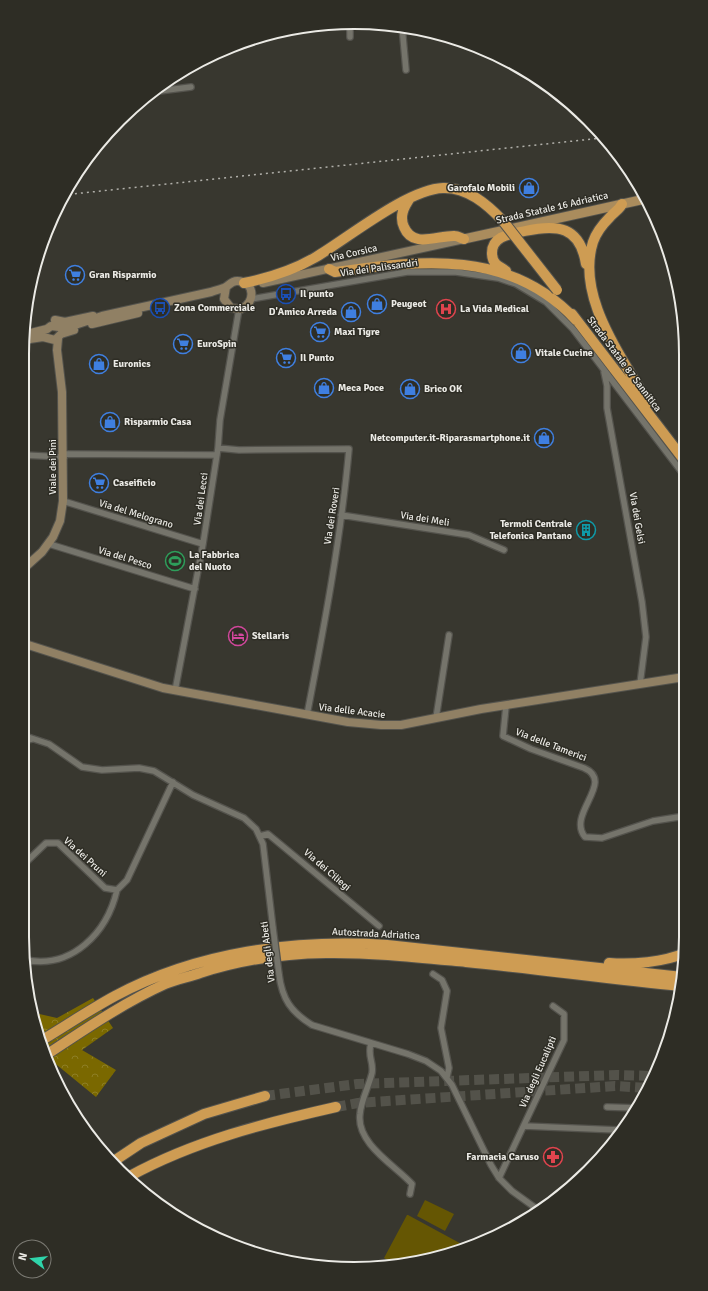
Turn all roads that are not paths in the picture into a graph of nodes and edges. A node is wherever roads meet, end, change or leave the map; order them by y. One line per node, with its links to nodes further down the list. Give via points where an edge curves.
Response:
1 (350, 29): 3 (street)
2 (403, 33): 4 (street)
3 (350, 37)
4 (406, 70)
5 (191, 88): 6 (street)
6 (163, 91)
7 (410, 198): 10 (highway, via 404,208 402,220 409,234 424,240 455,236); 14 (highway, via 303,264); 16 (highway, bridge, via 428,190 453,188 480,200 503,220)
8 (640, 200): 9 (main road, Strada Statale 16 Adriatica)
9 (622, 204): 10 (main road, Strada Statale 16 Adriatica); 12 (highway, via 596,236 591,251)
10 (464, 239): 11 (street, Via Corsica)
11 (329, 269): 13 (highway, via 335,272 385,265 438,263 464,264); 14 (street, Via Corsica)
12 (590, 269): 13 (highway, via 581,245 575,237 559,228 547,227 504,236 496,242 492,250 494,262); 28 (highway, via 594,296 604,324)
13 (512, 276): 20 (highway, via 546,293)
14 (247, 285): 15 (street, Via Corsica, via 236,281); 18 (street)
15 (226, 287): 17 (street); 22 (street, Via Corsica, via 102,316)
16 (557, 290): 20 (highway); 28 (highway)
17 (224, 299): 19 (street, via 228,306); 22 (street, Via Corsica, via 212,297)
18 (251, 299): 19 (street, via 247,306); 27 (street, Via dei Palissandri, via 407,272 448,271 498,278 516,284 546,302 574,329)
19 (239, 309): 30 (street, Via dei Lecci, via 222,405)
20 (576, 320): 31 (highway, Strada Statale 87 Sannitica)
21 (47, 329): 22 (street, Via Corsica, via 53,325); 23 (street, Via Corsica); 24 (street)
22 (58, 330): 24 (street, Via Corsica, via 52,340); 26 (street, Viale dei Pini)
23 (30, 333)
24 (48, 338): 25 (street, Via Corsica); 26 (street, Viale dei Pini)
25 (30, 339)
26 (57, 350): 32 (street, Viale dei Pini, via 62,381)
27 (596, 358): 35 (street, Via dei Palissandri); 46 (street, Via dei Gelsi, via 607,386 607,408 642,602 646,637)
28 (647, 402): 29 (highway, Strada Statale 87 Sannitica)
29 (679, 444)
30 (218, 448): 33 (street, Via dei Lecci); 37 (street, Via dei Roveri, via 349,449)
31 (679, 454)
32 (64, 455): 33 (street); 34 (street); 36 (street, Viale dei Pini)
33 (216, 455): 39 (street, Via dei Lecci)
34 (29, 456)
35 (679, 468)
36 (63, 501): 38 (street, Viale dei Pini, via 60,521); 39 (street, Via del Melograno)
37 (341, 515): 40 (street, Via dei Meli, via 469,535); 49 (street, Via dei Roveri, via 319,654)
38 (49, 544): 41 (street, Viale dei Pini); 42 (street, Via del Pesco)
39 (204, 544): 42 (street, Via dei Lecci)
40 (504, 550)
41 (29, 563)
42 (195, 589): 47 (street, Via dei Lecci)
43 (449, 635): 50 (street)
44 (29, 645): 47 (street, Via delle Acacie)
45 (679, 679): 46 (street, Via delle Acacie)
46 (640, 684): 48 (street, Via delle Acacie)
47 (175, 691): 49 (street, Via delle Acacie)
48 (506, 706): 50 (street, Via delle Acacie); 55 (street, Via delle Tamerici, via 503,736 591,771 595,776 595,784 580,819 585,837 602,838 653,821)
49 (306, 715): 50 (street, Via delle Acacie, via 381,725 401,725)
50 (436, 718)
51 (29, 738): 52 (street, Via degli Abeti)
52 (32, 739): 53 (street, Via degli Abeti); 54 (street, Via degli Abeti, via 49,744 82,767 96,770 146,769)
53 (29, 740)
54 (173, 782): 56 (street, Via degli Abeti, via 193,795 244,818); 58 (street, via 127,880)
55 (679, 817)
56 (260, 836): 59 (street, Via dei Ciliegi, via 268,834); 70 (street, Via degli Abeti, bridge, via 282,992 289,1006 299,1017 312,1025)
57 (29, 859): 58 (street, Via dei Pruni, via 46,843 58,843 105,888)
58 (117, 890): 62 (street, via 98,932 89,943 62,958 48,961)
59 (379, 926)
60 (457, 952): 61 (highway, via 618,963); 64 (highway, Autostrada Adriatica); 69 (highway, Autostrada Adriatica, via 350,942 287,945 241,953 156,977 93,1008)
61 (678, 956)
62 (30, 960)
63 (433, 974): 72 (street, via 442,980 447,991 442,1028 449,1068)
64 (676, 976)
65 (622, 980): 66 (highway, Autostrada Adriatica); 67 (highway); 71 (highway, Autostrada Adriatica, via 367,953 288,954 217,967 166,984 104,1016)
66 (675, 985)
67 (675, 989)
68 (553, 1006): 77 (street, Via degli Eucalipti, via 564,1014 564,1040)
69 (45, 1038)
70 (371, 1043): 72 (street, Via degli Abeti, via 426,1061); 82 (street, via 368,1053 373,1066 359,1115 363,1130 376,1152 412,1184)
71 (50, 1052)
72 (447, 1077): 81 (street, Via degli Abeti)
73 (265, 1096): 79 (highway, via 204,1114 141,1142)
74 (336, 1107): 80 (highway, via 241,1130 193,1147)
75 (607, 1107): 76 (street)
76 (630, 1108)
77 (524, 1126): 78 (street); 81 (street, Via degli Eucalipti)
78 (616, 1130)
79 (117, 1159)
80 (133, 1175)
81 (499, 1178): 83 (street, Via degli Abeti)
82 (410, 1194)
83 (535, 1207)

